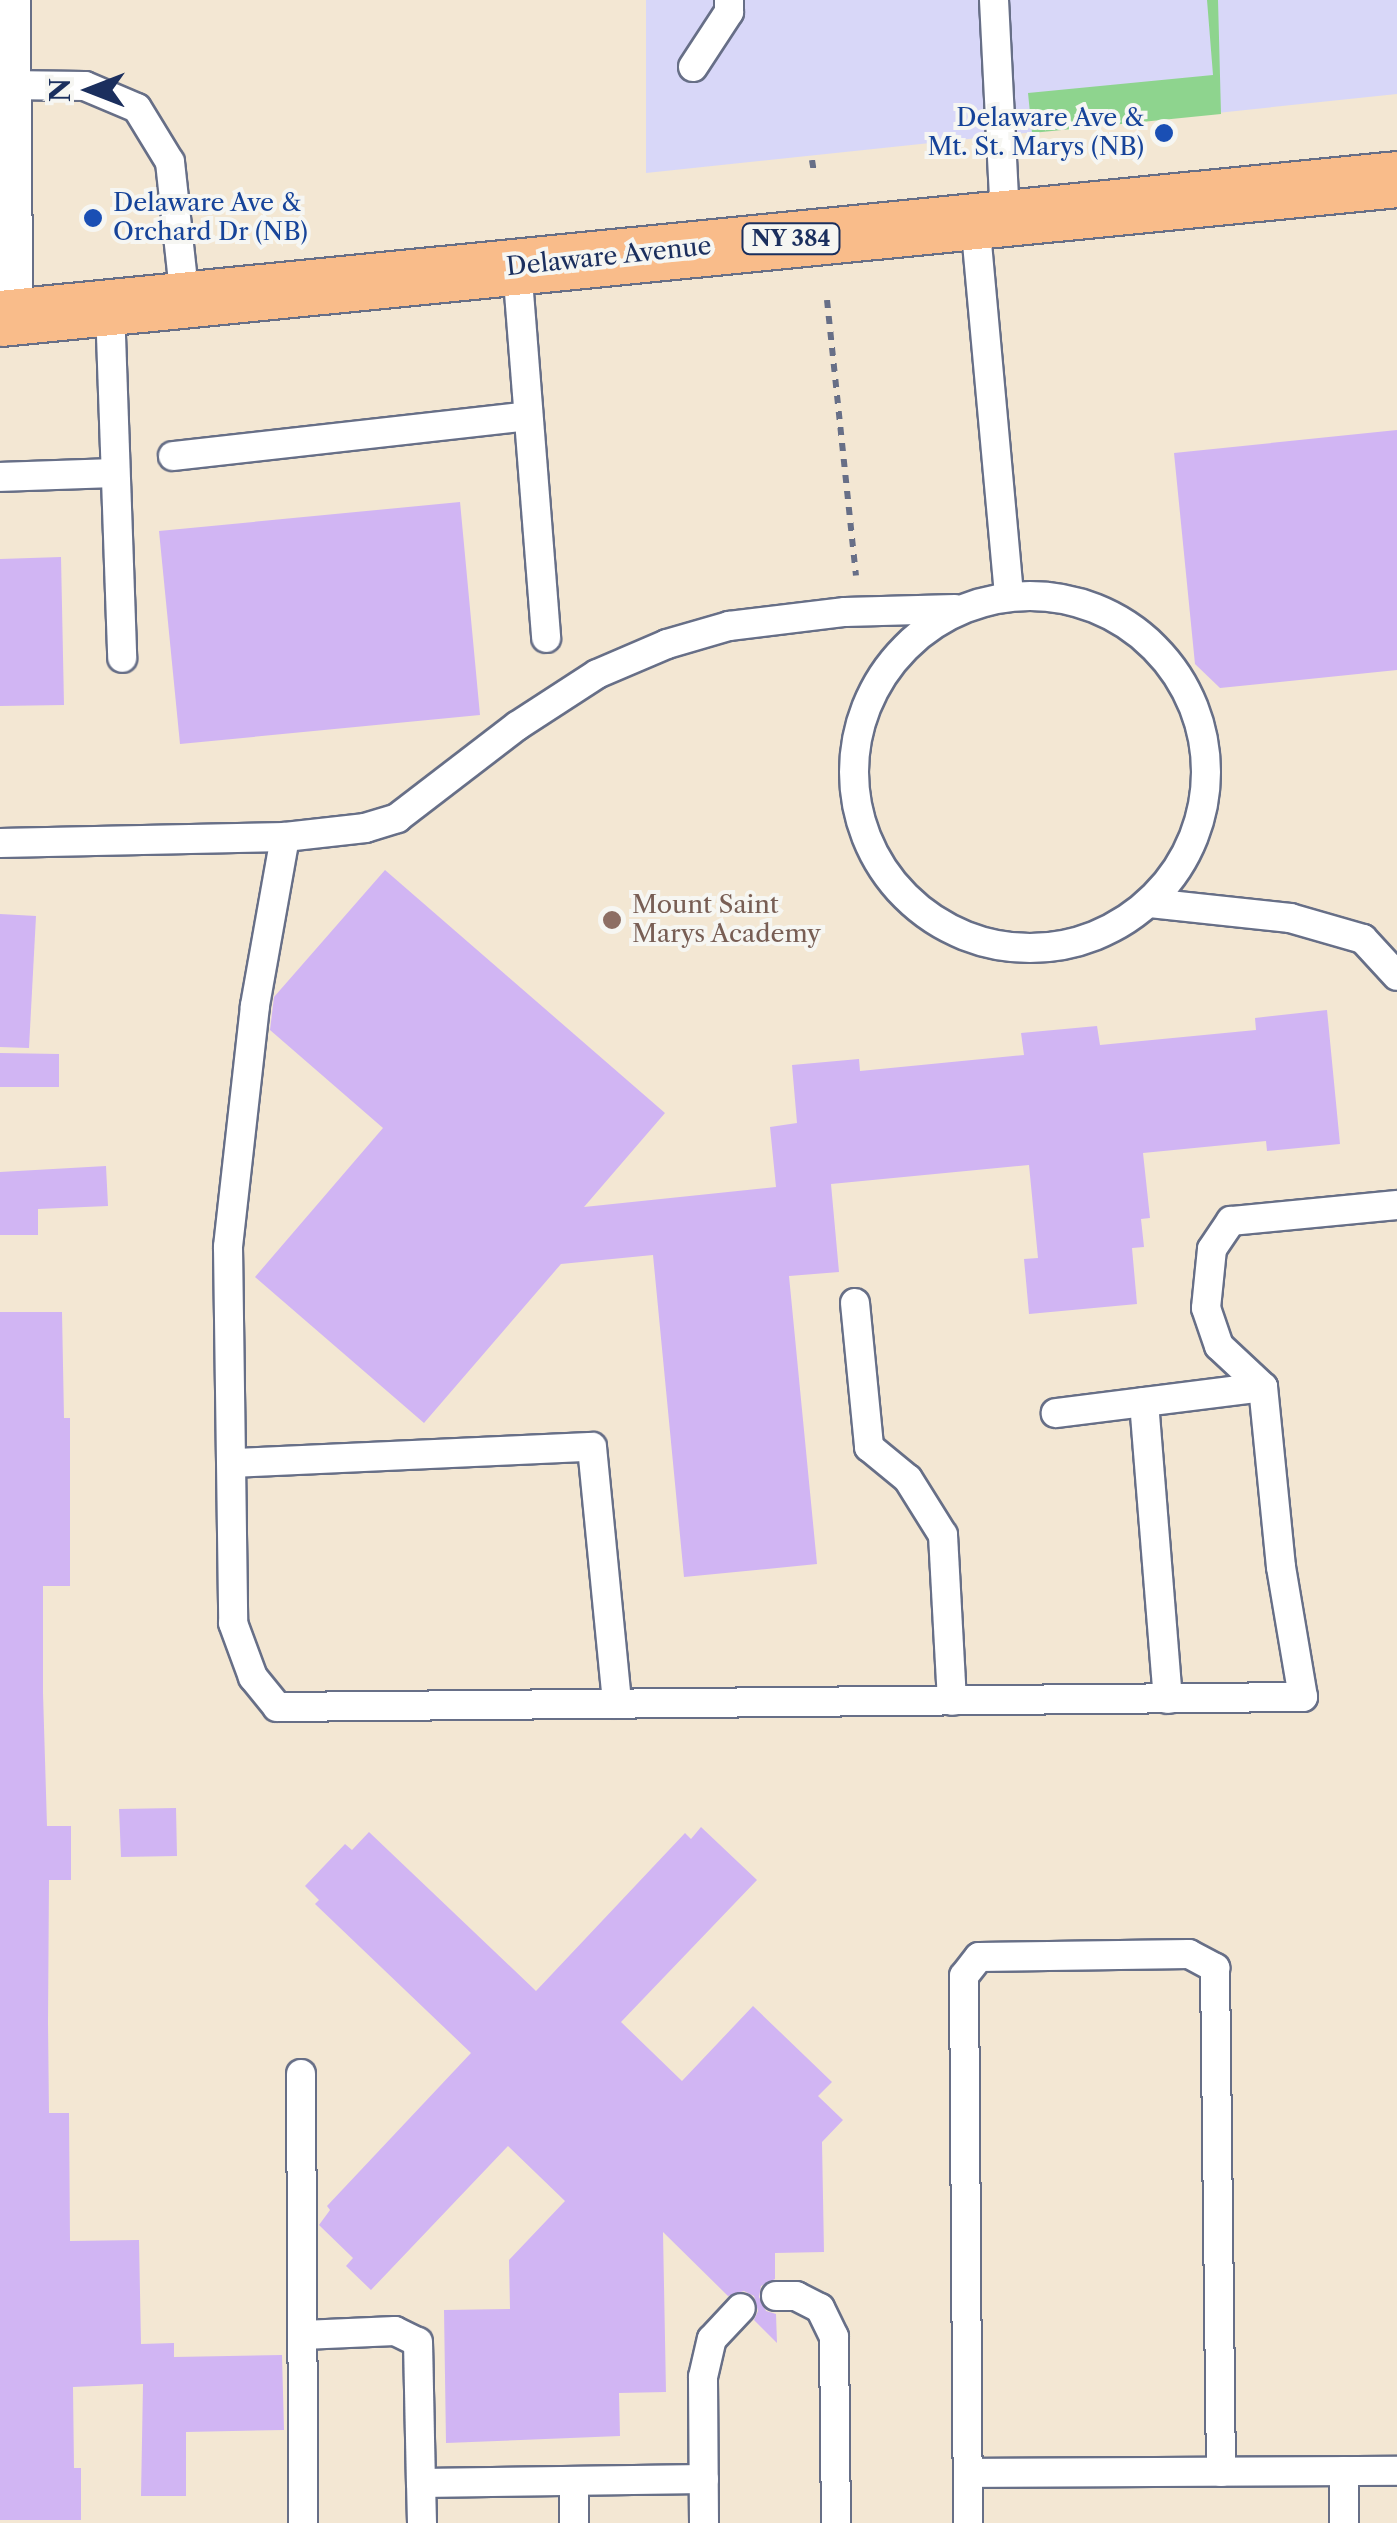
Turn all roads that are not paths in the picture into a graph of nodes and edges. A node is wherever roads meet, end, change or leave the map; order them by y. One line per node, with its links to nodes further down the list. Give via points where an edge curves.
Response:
1 (4, 0): 5 (street)
2 (730, 0): 4 (lane, via 730,12)
3 (994, 0): 7 (lane)
4 (693, 67)
5 (5, 85): 9 (lane, via 85,86 137,108 170,162); 11 (street)
6 (1397, 179): 7 (main road, Delaware Avenue / NY 384)
7 (990, 219): 8 (main road, Delaware Avenue / NY 384); 16 (lane)
8 (517, 266): 9 (main road, Delaware Avenue / NY 384); 12 (lane)
9 (186, 299): 10 (main road, Delaware Avenue / NY 384)
10 (110, 306): 11 (main road, Delaware Avenue / NY 384); 14 (lane)
11 (3, 317)
12 (528, 416): 13 (lane); 18 (lane)
13 (173, 456)
14 (114, 472): 15 (lane); 19 (lane)
15 (0, 477)
16 (1009, 595): 17 (lane); 22 (lane, via 1064,597 1117,616 1161,651 1192,698 1206,751 1203,807 1184,860)
17 (956, 610): 20 (lane, via 859,611 730,626 667,644 597,674 397,818); 22 (lane, via 909,640 871,690 853,748 856,810 880,868 921,913 976,942 1037,950 1098,936)
18 (546, 638)
19 (122, 658)
20 (286, 837): 21 (lane); 29 (lane, via 255,1006 228,1246)
21 (0, 842)
22 (1150, 903): 23 (lane, via 1290,918 1363,939)
23 (1397, 976)
24 (1397, 1205): 26 (lane, via 1231,1221 1212,1249 1206,1308 1219,1346)
25 (855, 1303): 31 (lane, via 869,1447 908,1480 943,1535)
26 (1263, 1387): 27 (lane); 30 (lane, via 1302,1697)
27 (1144, 1402): 28 (lane); 30 (lane)
28 (1056, 1413)
29 (234, 1463): 32 (lane, via 233,1624 254,1677 276,1707); 32 (lane, via 592,1447)
30 (1168, 1698): 31 (lane)
31 (952, 1701): 32 (lane)
32 (617, 1704)
33 (301, 2074): 36 (lane)
34 (776, 2296): 48 (lane, via 796,2296 820,2308 834,2337)
35 (741, 2308): 41 (lane, via 712,2339 703,2377)
36 (304, 2335): 43 (lane, via 395,2331 418,2342); 44 (lane)
37 (1344, 2471): 38 (lane); 40 (lane); 50 (lane)
38 (1397, 2471)
39 (968, 2472): 40 (lane); 40 (lane, via 964,1976 979,1957 1189,1954 1215,1968); 49 (lane)
40 (1221, 2472)
41 (704, 2479): 42 (lane); 47 (lane)
42 (574, 2481): 43 (lane); 46 (lane)
43 (421, 2483): 45 (lane)
44 (304, 2523)
45 (422, 2523)
46 (574, 2523)
47 (704, 2523)
48 (836, 2523)
49 (968, 2523)
50 (1344, 2523)

